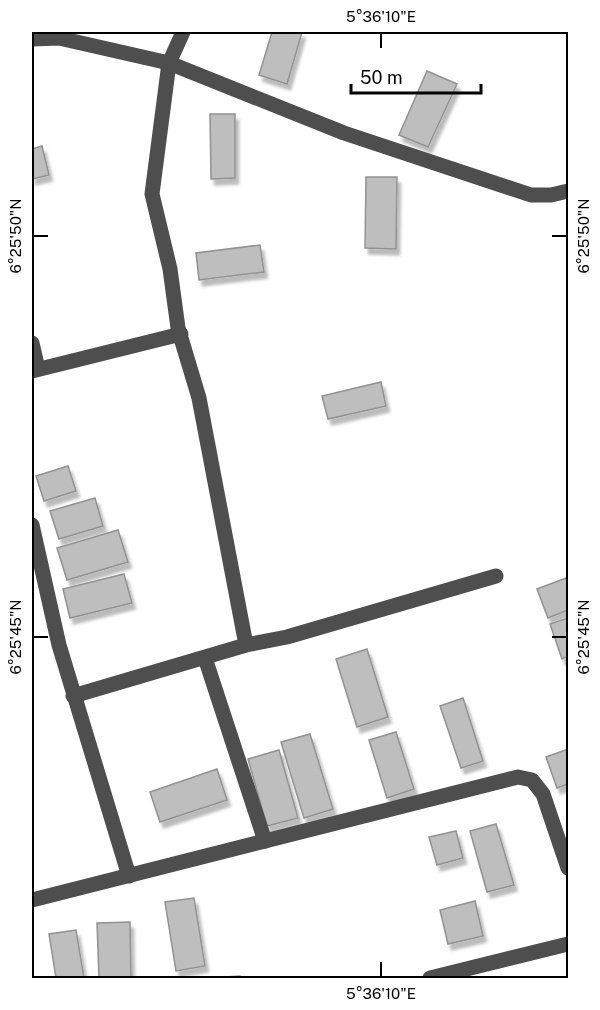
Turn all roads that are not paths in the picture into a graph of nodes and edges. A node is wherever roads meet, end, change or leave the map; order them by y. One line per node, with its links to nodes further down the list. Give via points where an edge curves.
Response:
1 (183, 32): 4 (street)
2 (59, 35): 3 (street); 4 (street)
3 (32, 39)
4 (169, 63): 5 (street, via 344,134 531,195); 6 (street, via 152,194)
5 (568, 191)
6 (181, 334): 8 (street); 12 (street, via 199,398)
7 (32, 343): 8 (street)
8 (35, 370)
9 (32, 525): 10 (street)
10 (35, 559): 14 (street)
11 (496, 576): 12 (street, via 287,637)
12 (246, 645): 13 (street)
13 (205, 658): 14 (street); 15 (street)
14 (73, 696): 17 (street)
15 (265, 841): 16 (street, via 518,777 532,780 543,794); 17 (street)
16 (568, 868)
17 (129, 876): 18 (street)
18 (32, 900)
19 (568, 944): 20 (street)
20 (430, 978)

